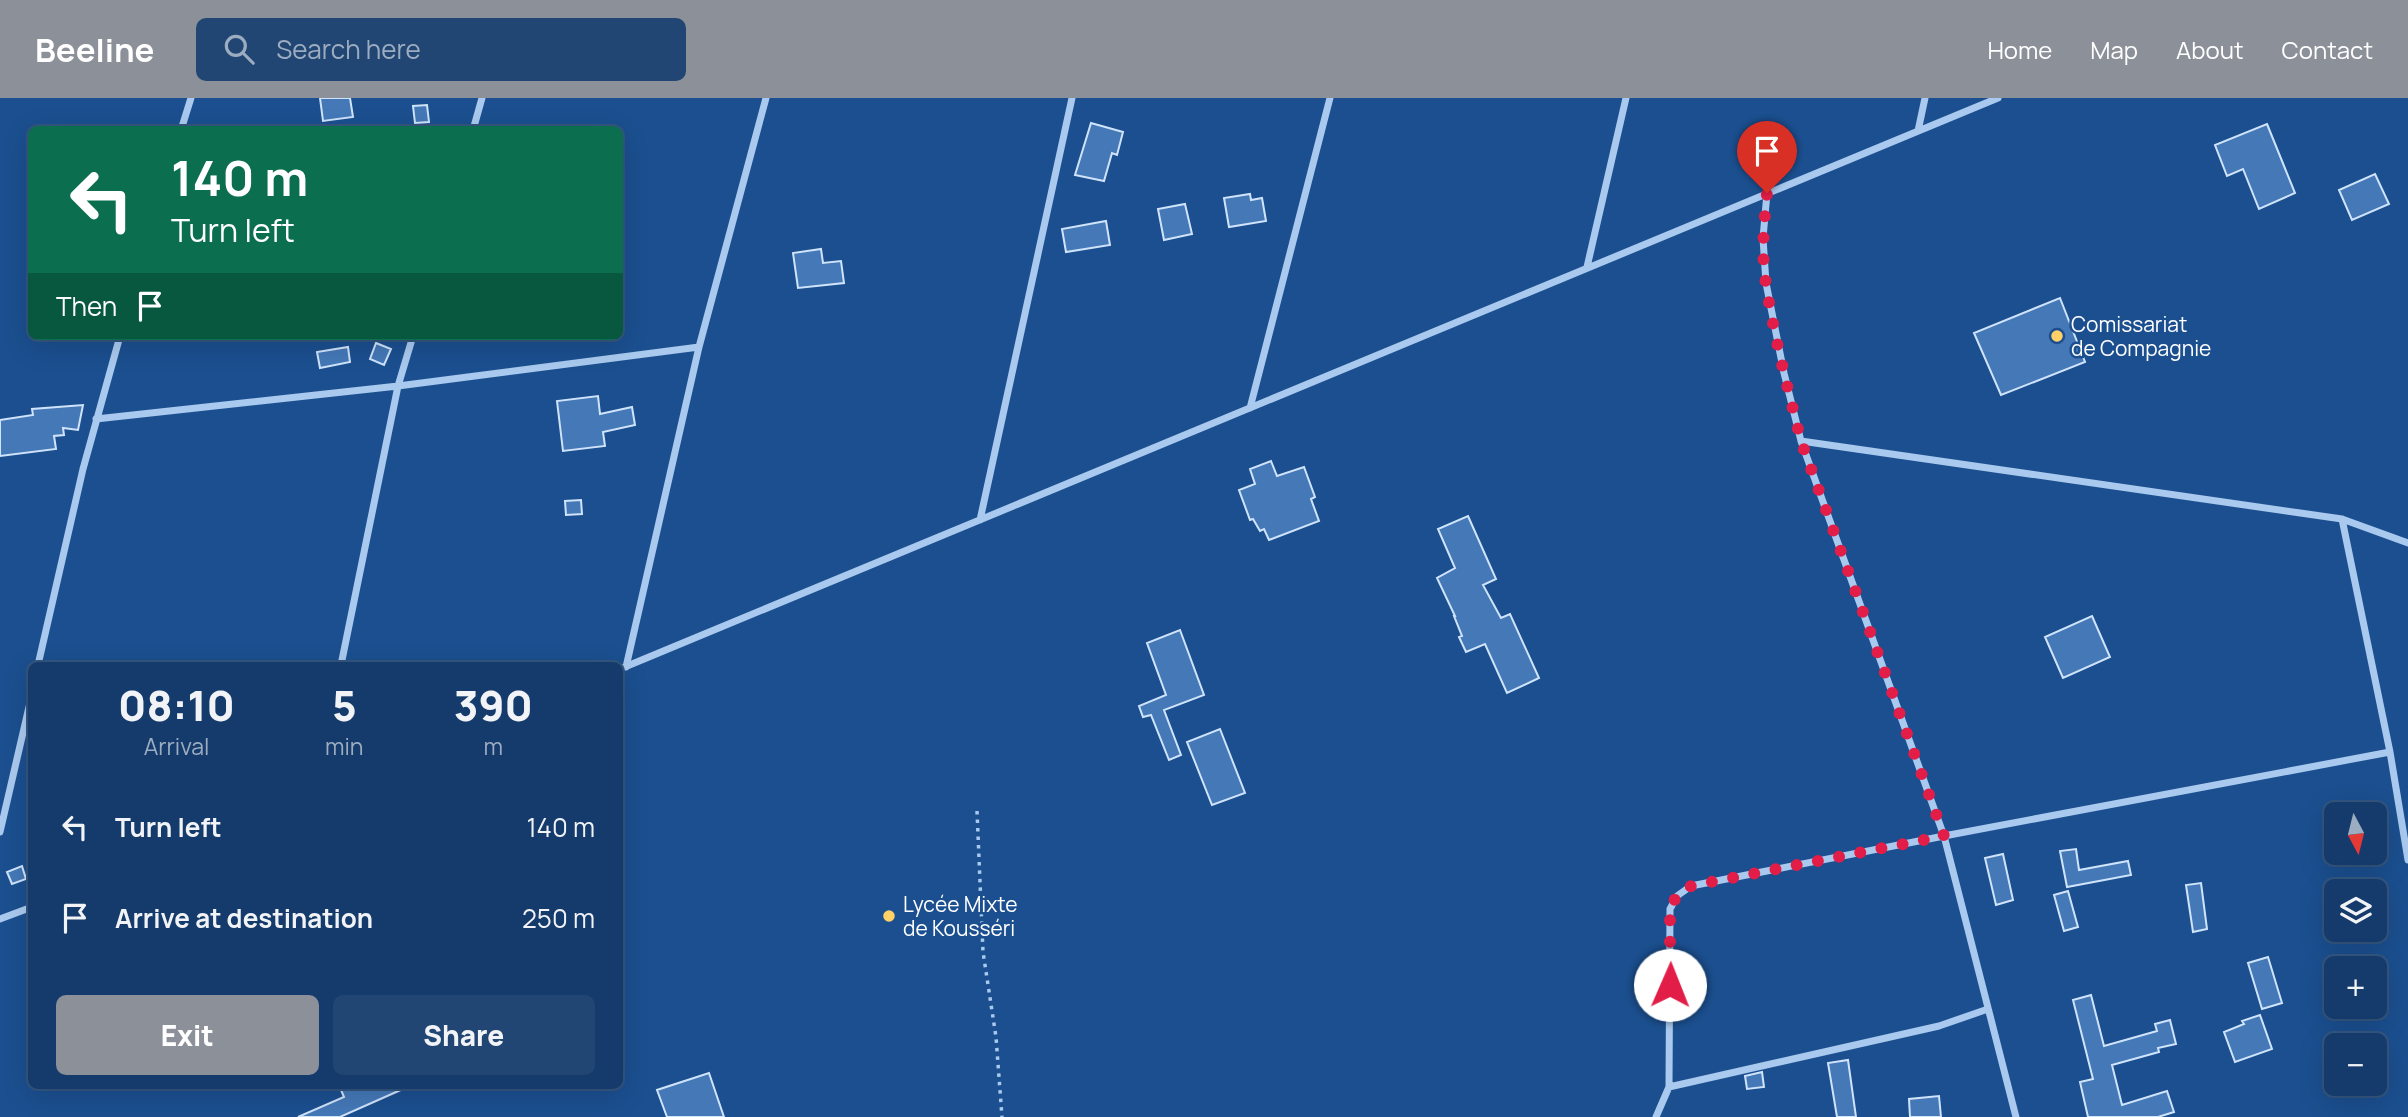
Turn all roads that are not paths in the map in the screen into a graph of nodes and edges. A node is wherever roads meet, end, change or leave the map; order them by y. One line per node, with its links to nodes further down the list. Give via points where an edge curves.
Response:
1 (191, 98): 9 (street)
2 (482, 98): 10 (street)
3 (766, 98): 16 (street)
4 (1072, 98): 22 (street)
5 (1330, 98): 18 (street)
6 (1626, 98): 13 (street)
7 (1925, 98): 11 (street)
8 (1998, 98): 11 (street)
9 (182, 126)
10 (474, 126)
11 (1918, 131): 12 (street)
12 (1767, 193): 13 (street); 20 (street, via 1766,282)
13 (1587, 267): 18 (street)
14 (119, 340): 19 (street)
15 (412, 340): 17 (street)
16 (698, 347): 17 (street); 26 (street)
17 (398, 386): 19 (street); 25 (street)
18 (1250, 408): 22 (street)
19 (96, 419): 24 (street)
20 (1801, 441): 21 (street); 30 (street)
21 (2342, 519): 23 (street); 28 (street)
22 (980, 520): 26 (street)
23 (2408, 543)
24 (39, 662)
25 (342, 662)
26 (623, 668)
27 (28, 711): 29 (street)
28 (2390, 752): 30 (street); 31 (street)
29 (0, 832)
30 (1944, 836): 34 (street); 35 (street, via 1691,886 1677,895 1670,909)
31 (2408, 860)
32 (28, 908): 33 (street)
33 (0, 919)
34 (1988, 1009): 35 (street, via 1939,1026); 37 (street)
35 (1669, 1087): 36 (street)
36 (1656, 1117)
37 (2015, 1117)

